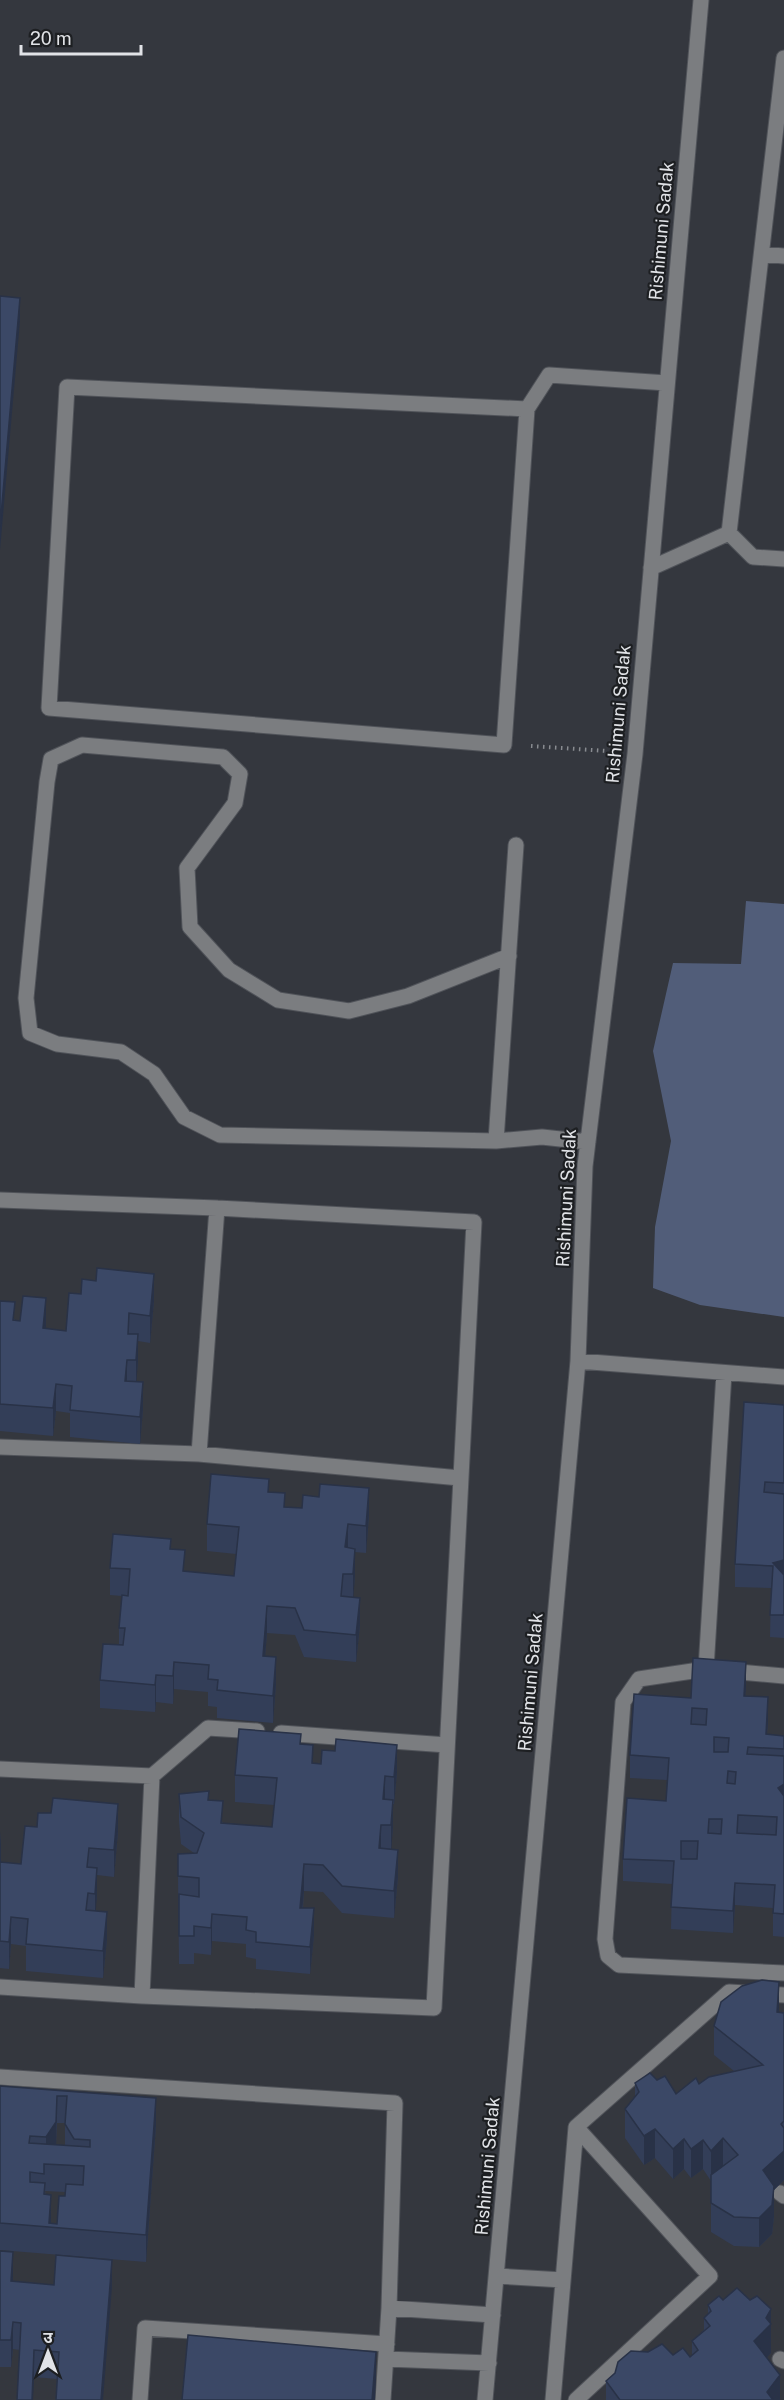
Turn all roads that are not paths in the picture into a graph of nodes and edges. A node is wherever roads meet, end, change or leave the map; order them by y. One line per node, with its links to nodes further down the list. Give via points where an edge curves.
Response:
1 (701, 0): 5 (street, Rishimuni Sadak)
2 (784, 58): 3 (street)
3 (762, 254): 4 (street); 7 (street)
4 (784, 256)
5 (667, 383): 6 (street, via 549,375); 9 (street, Rishimuni Sadak)
6 (527, 410): 6 (street, via 504,745 49,708 67,387)
7 (729, 533): 8 (street, via 753,556); 9 (street)
8 (784, 559)
9 (651, 568): 13 (street, Rishimuni Sadak, via 635,754)
10 (516, 845): 11 (street)
11 (508, 956): 12 (street); 12 (street, via 408,996 349,1011 278,1000 229,970 190,927 186,868 235,802 240,774 223,757 82,745 51,759 26,998 30,1033 57,1044 121,1052 154,1074 184,1117 220,1135)
12 (496, 1141): 13 (street, via 542,1137)
13 (588, 1142): 16 (street, Rishimuni Sadak)
14 (0, 1200): 15 (street)
15 (217, 1208): 20 (street); 21 (street, via 474,1222)
16 (578, 1361): 17 (street); 33 (street, Rishimuni Sadak)
17 (724, 1373): 18 (street); 22 (street)
18 (784, 1377)
19 (0, 1447): 20 (street)
20 (199, 1454): 21 (street)
21 (460, 1478): 24 (street)
22 (706, 1669): 23 (street); 27 (street, via 639,1679 623,1702 605,1940 608,1956 620,1965)
23 (784, 1676)
24 (447, 1745): 26 (street, via 208,1728); 30 (street, via 434,2008)
25 (0, 1769): 26 (street)
26 (152, 1776): 30 (street)
27 (784, 1973)
28 (0, 1988): 30 (street)
29 (784, 1995): 32 (street, via 729,1992)
30 (142, 1996)
31 (0, 2077): 35 (street, via 395,2103)
32 (576, 2127): 34 (street); 43 (street, via 710,2276)
33 (497, 2276): 34 (street); 36 (street, Rishimuni Sadak)
34 (563, 2280): 42 (street)
35 (389, 2308): 36 (street); 37 (street)
36 (493, 2315): 38 (street, Rishimuni Sadak)
37 (386, 2351): 38 (street); 39 (street, via 145,2328); 40 (street)
38 (489, 2362): 41 (street, Rishimuni Sadak)
39 (140, 2400)
40 (383, 2400)
41 (485, 2400)
42 (554, 2400)
43 (576, 2400)

